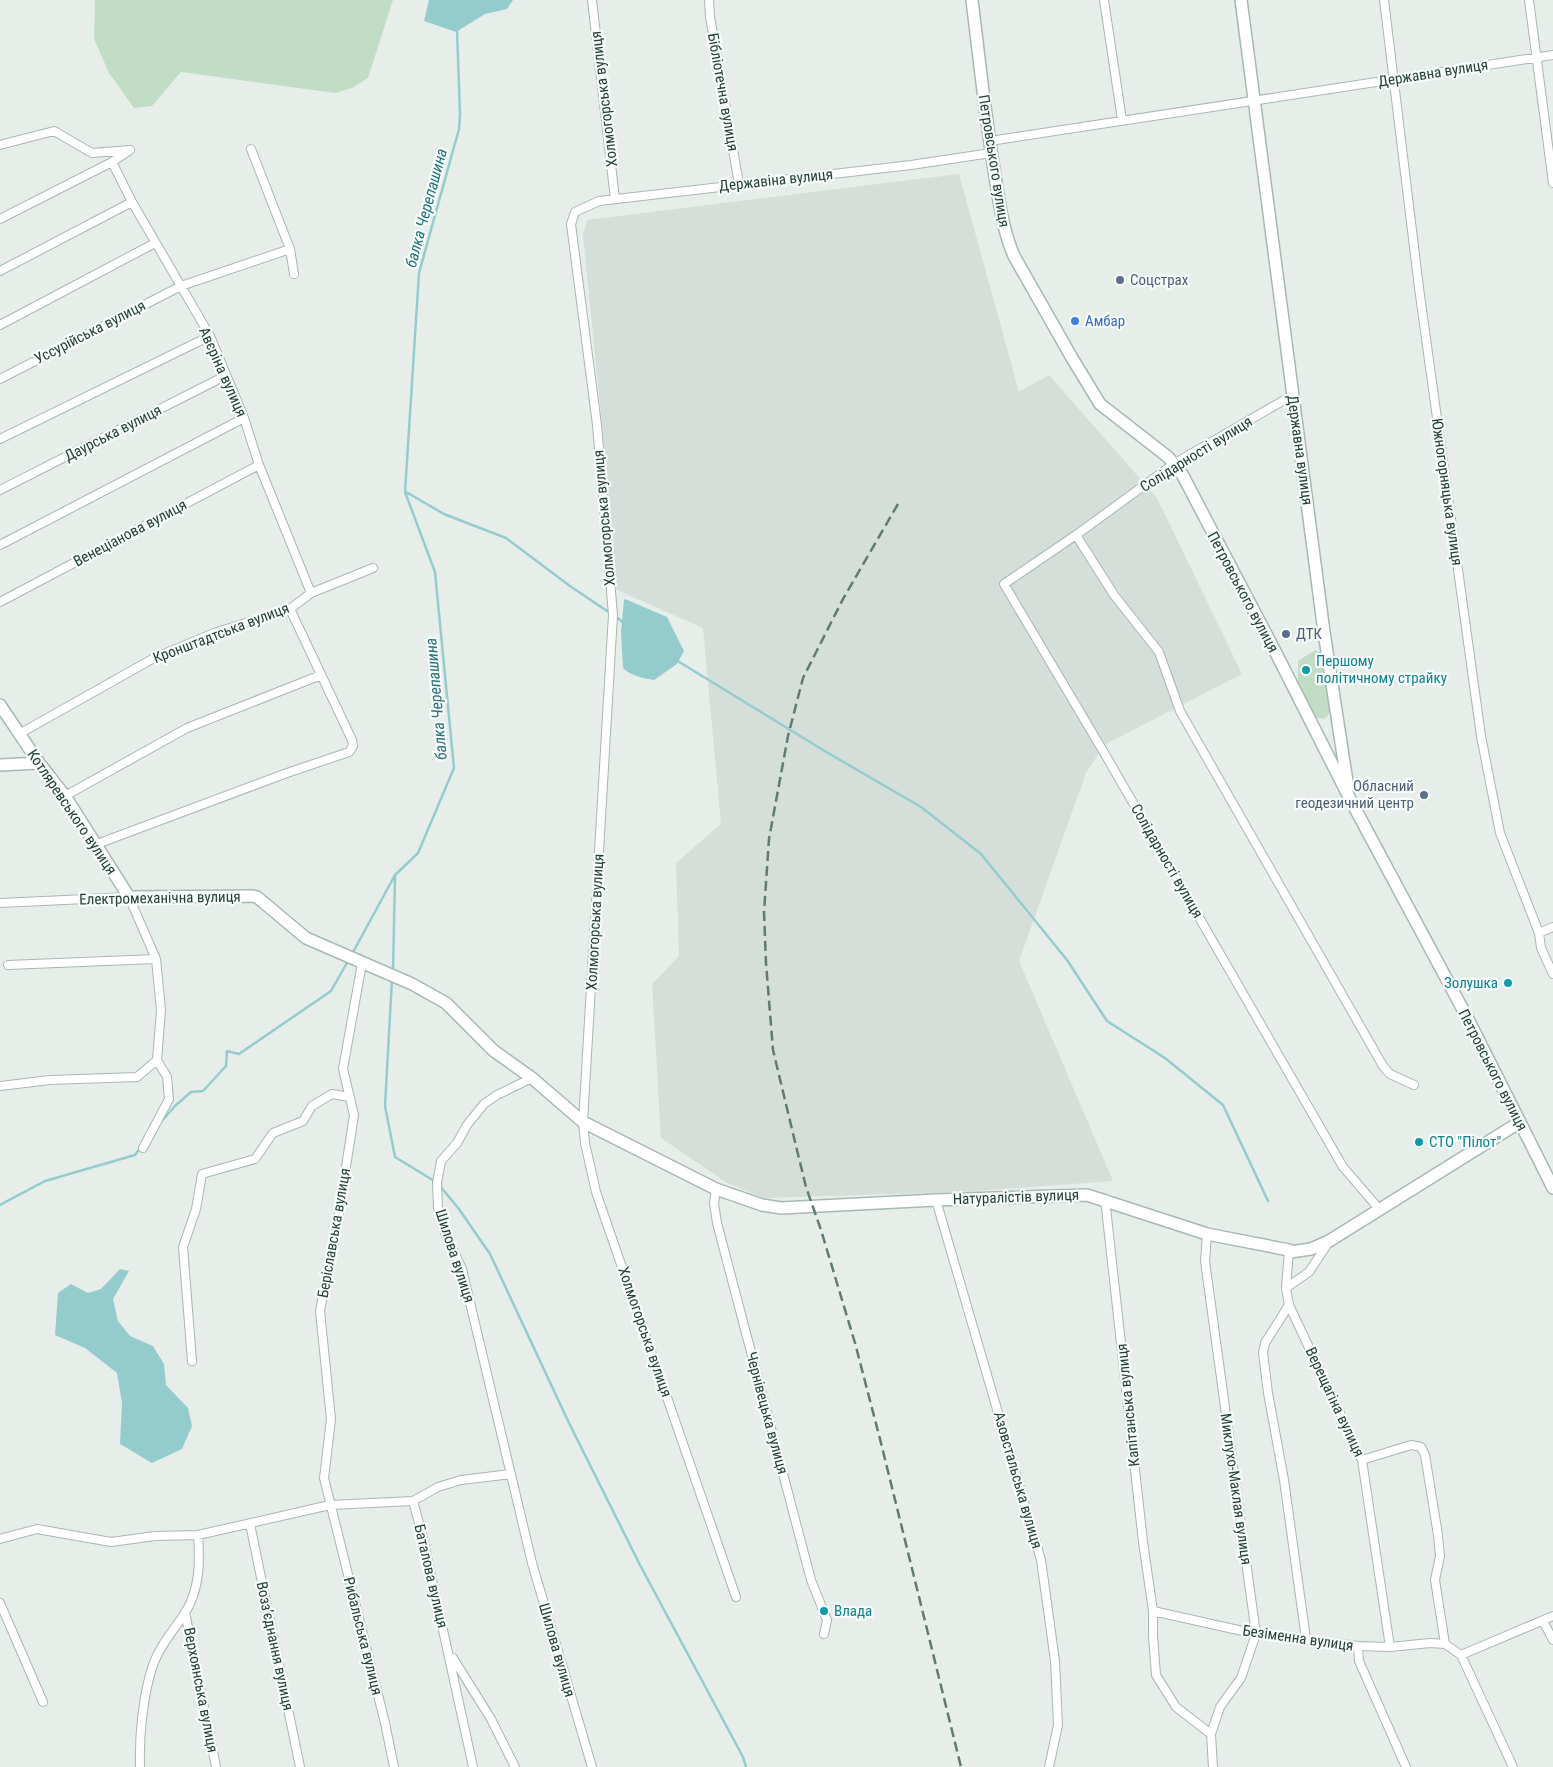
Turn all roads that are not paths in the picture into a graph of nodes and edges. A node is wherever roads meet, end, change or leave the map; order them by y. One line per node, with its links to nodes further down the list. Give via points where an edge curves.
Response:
1 (592, 0): 19 (street, Холмогорська вулиця)
2 (709, 0): 18 (street, Бібліотечна вулиця)
3 (972, 0): 14 (main road, Петровського вулиця)
4 (1104, 0): 12 (street)
5 (1241, 0): 11 (main road, Державна вулиця)
6 (1384, 0): 10 (street, Южногорняцька вулиця)
7 (1529, 0): 9 (street)
8 (1553, 54): 9 (street, Державна вулиця)
9 (1536, 57): 10 (street, Державна вулиця); 17 (street)
10 (1394, 78): 11 (street, Державна вулиця); 55 (street, Южногорняцька вулиця, via 1481,736 1500,833)
11 (1254, 100): 12 (street, Державна вулиця); 32 (main road, Державна вулиця)
12 (1122, 120): 14 (street, Державна вулиця)
13 (0, 145): 16 (street, via 54,131 92,153 130,150)
14 (990, 147): 18 (street, Державіна вулиця, via 912,165); 35 (main road, Петровського вулиця, via 1010,246 1091,392 1104,408)
15 (251, 149): 24 (street)
16 (112, 162): 20 (street, Авєріна вулиця); 21 (street)
17 (1553, 183)
18 (738, 184): 19 (street, Державіна вулиця)
19 (616, 199): 22 (street, Державіна вулиця, via 599,201 575,212)
20 (132, 202): 23 (street, Авєріна вулиця); 25 (street)
21 (0, 219)
22 (571, 224): 65 (street, Холмогорська вулиця, via 597,425 613,615)
23 (156, 243): 27 (street, Авєріна вулиця); 28 (street)
24 (290, 249): 26 (street); 27 (street, Уссурійська вулиця)
25 (0, 271)
26 (294, 274)
27 (181, 286): 29 (street, Авєріна вулиця); 31 (street, Уссурійська вулиця)
28 (0, 325)
29 (210, 336): 30 (street, Авєріна вулиця); 34 (street)
30 (225, 376): 33 (street, Авєріна вулиця); 37 (street, Даурська вулиця)
31 (0, 379)
32 (1293, 395): 35 (street, Солідарності вулиця); 50 (main road, Державна вулиця)
33 (244, 418): 36 (street, Авєріна вулиця); 39 (street)
34 (0, 439)
35 (1175, 464): 38 (street, Солідарності вулиця); 50 (main road, Петровського вулиця)
36 (260, 465): 41 (street, Авєріна вулиця); 42 (street, Венеціанова вулиця)
37 (0, 490)
38 (1076, 535): 62 (street, via 1114,594 1159,652 1180,711 1383,1066 1390,1074); 72 (street, Солідарності вулиця, via 1004,584 1343,1167)
39 (0, 545)
40 (373, 568): 41 (street, Кронштадтська вулиця)
41 (311, 593): 43 (street, Кронштадтська вулиця)
42 (0, 602)
43 (290, 609): 44 (street); 46 (street, Кронштадтська вулиця, via 154,658)
44 (321, 675): 49 (street, via 186,728); 51 (street, via 352,740 349,752)
45 (0, 705): 46 (main road, Котляревського вулиця)
46 (20, 734): 47 (main road, Котляревського вулиця)
47 (39, 762): 48 (main road); 49 (main road, Котляревського вулиця)
48 (0, 765)
49 (65, 796): 51 (main road, Котляревського вулиця)
50 (1350, 799): 66 (main road, Петровського вулиця)
51 (97, 844): 52 (main road, Котляревського вулиця)
52 (129, 897): 53 (street, Електромеханічна вулиця); 56 (street, Котляревського вулиця); 57 (main road, Електромеханічна вулиця, via 253,896 306,938)
53 (0, 903)
54 (1553, 927): 55 (street)
55 (1539, 933): 59 (street, Южногорняцька вулиця)
56 (156, 959): 58 (street); 60 (street, Котляревського вулиця, via 161,1010)
57 (362, 963): 61 (main road, Електромеханічна вулиця, via 412,984 446,1003 494,1051); 64 (street, Беріславська вулиця, via 343,1070)
58 (8, 965)
59 (1553, 974)
60 (157, 1060): 63 (street, via 137,1077 50,1080); 67 (street, Котляревського вулиця, via 167,1077 169,1098)
61 (532, 1078): 65 (main road, Натуралістів вулиця); 80 (street, Шилова вулиця, via 497,1095 475,1114 441,1161 437,1183 438,1208 445,1234 462,1269)
62 (1414, 1085)
63 (0, 1086)
64 (349, 1097): 78 (street, via 332,1094 312,1106 303,1122 273,1133 255,1160 202,1174 196,1209 183,1248); 82 (street, Беріславська вулиця, via 354,1115 320,1311 330,1419 324,1478)
65 (583, 1122): 69 (main road, Натуралістів вулиця); 86 (street, Холмогорська вулиця, via 596,1192)
66 (1520, 1122): 68 (main road, Петровського вулиця); 72 (main road, Натуралістів вулиця)
67 (143, 1148)
68 (1553, 1188)
69 (716, 1189): 70 (main road, Натуралістів вулиця, via 781,1208); 92 (street, Чернівецька вулиця, via 717,1223 811,1580 827,1620)
70 (936, 1200): 71 (main road, Натуралістів вулиця, via 1087,1195); 110 (street, Азовстальська вулиця, via 1041,1560 1055,1661 1058,1725)
71 (1105, 1200): 73 (main road, Натуралістів вулиця); 88 (street, Капітанська вулиця)
72 (1380, 1210): 74 (main road, Натуралістів вулиця)
73 (1207, 1234): 75 (main road, Натуралістів вулиця); 93 (street, Миклухо-Маклая вулиця, via 1205,1261)
74 (1329, 1241): 75 (main road, Натуралістів вулиця, via 1311,1248); 76 (street, via 1309,1272)
75 (1288, 1250): 76 (street, Верещагіна вулиця)
76 (1286, 1288): 77 (street, Верещагіна вулиця)
77 (1289, 1305): 79 (street, Верещагіна вулиця); 94 (street, via 1265,1343 1263,1353)
78 (192, 1361)
79 (1362, 1460): 96 (street, via 1411,1445 1421,1447 1425,1455 1438,1535 1440,1556 1435,1580); 98 (street, Верещагіна вулиця)
80 (511, 1474): 81 (street, via 461,1480 438,1487); 109 (street, Шилова вулиця, via 532,1563)
81 (413, 1501): 82 (street); 99 (street, Баталова вулиця)
82 (330, 1505): 83 (street); 106 (street, Рибальська вулиця)
83 (250, 1524): 84 (street); 105 (street, Возз’єднання вулиця)
84 (198, 1535): 85 (street, via 111,1542 37,1529); 89 (street, via 197,1582)
85 (0, 1539)
86 (736, 1596)
87 (0, 1603): 101 (street)
88 (1152, 1611): 93 (street, Безіменна вулиця); 102 (street, Капітанська вулиця, via 1156,1675 1176,1707)
89 (185, 1612): 103 (street, via 153,1665 145,1700); 104 (street, Верхоянська вулиця)
90 (1553, 1616): 91 (street)
91 (1544, 1621): 95 (street); 100 (street)
92 (824, 1634)
93 (1256, 1634): 94 (street, Безіменна вулиця); 102 (street, Миклухо-Маклая вулиця, via 1241,1678 1220,1707)
94 (1306, 1639): 97 (street, Безіменна вулиця)
95 (1553, 1640)
96 (1445, 1644): 98 (street, Безіменна вулиця); 100 (street)
97 (1358, 1646): 98 (street, Безіменна вулиця); 112 (street, via 1359,1661)
98 (1390, 1647)
99 (449, 1652): 107 (street, Баталова вулиця); 108 (street, Баталова вулиця, via 491,1720)
100 (1461, 1655): 113 (street)
101 (43, 1702)
102 (1211, 1734): 111 (street)
103 (140, 1767)
104 (216, 1767)
105 (300, 1767)
106 (394, 1767)
107 (473, 1767)
108 (515, 1767)
109 (592, 1767)
110 (1049, 1767)
111 (1213, 1767)
112 (1406, 1767)
113 (1514, 1767)

